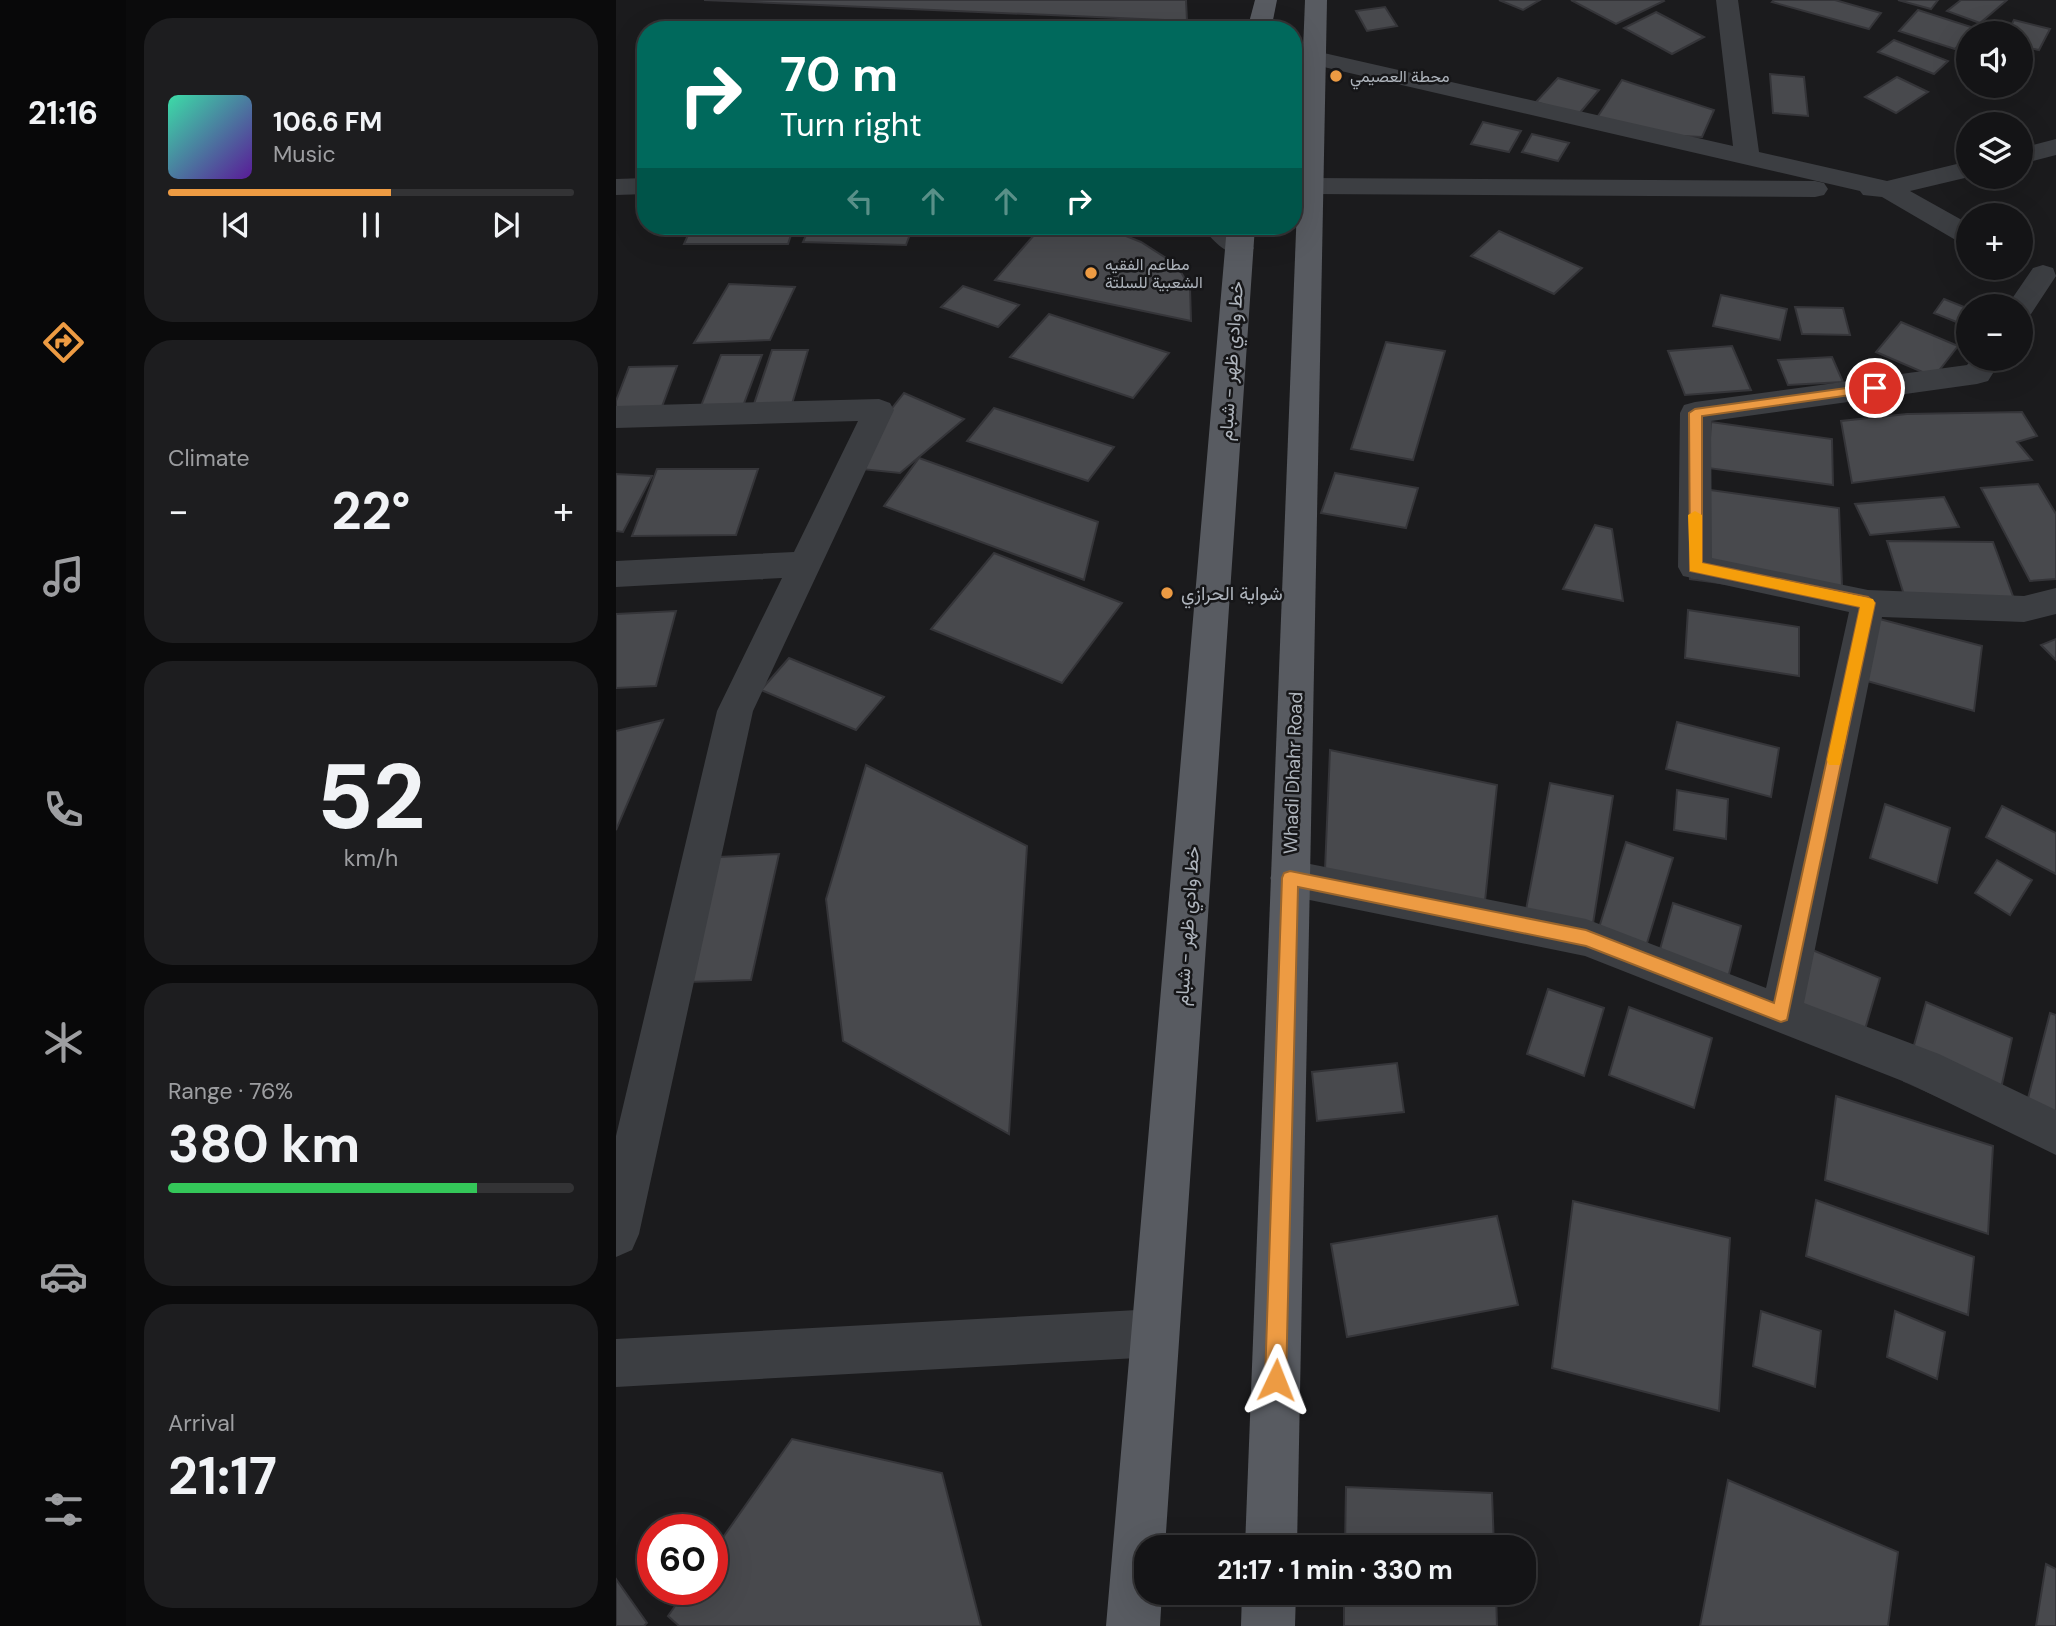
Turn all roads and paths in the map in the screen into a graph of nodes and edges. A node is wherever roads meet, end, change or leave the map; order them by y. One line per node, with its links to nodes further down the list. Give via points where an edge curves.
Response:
1 (1266, 0): 4 (main road)
2 (1317, 0): 5 (main road, Whadi Dhahr Road)
3 (1727, 0): 8 (street)
4 (1261, 21)
5 (1304, 58): 8 (street); 11 (main road, Whadi Dhahr Road)
6 (2056, 148): 7 (street)
7 (2033, 153)
8 (1747, 157): 13 (street)
9 (1956, 172): 13 (street)
10 (637, 186): 12 (street)
11 (1311, 186): 13 (street); 24 (main road, Whadi Dhahr Road)
12 (616, 187)
13 (1886, 189): 14 (street)
14 (1956, 229)
15 (1232, 235): 28 (main road, خط وادي ظهر - شبام)
16 (2040, 273): 17 (street)
17 (2028, 294)
18 (1979, 371): 23 (street, via 1695,413 1695,567)
19 (616, 417): 20 (street, via 879,410)
20 (805, 564): 21 (street); 27 (street, via 735,711)
21 (616, 575)
22 (2056, 601): 23 (street, via 2024,609)
23 (1868, 603): 25 (street)
24 (1290, 878): 25 (street, via 1586,938); 30 (main road, Whadi Dhahr Road)
25 (1781, 1014): 26 (street, via 1924,1069)
26 (2056, 1133)
27 (616, 1234)
28 (1155, 1333): 29 (street); 32 (main road, خط وادي ظهر - شبام)
29 (616, 1363)
30 (1271, 1535)
31 (1269, 1605): 33 (main road)
32 (1133, 1626)
33 (1268, 1626)

